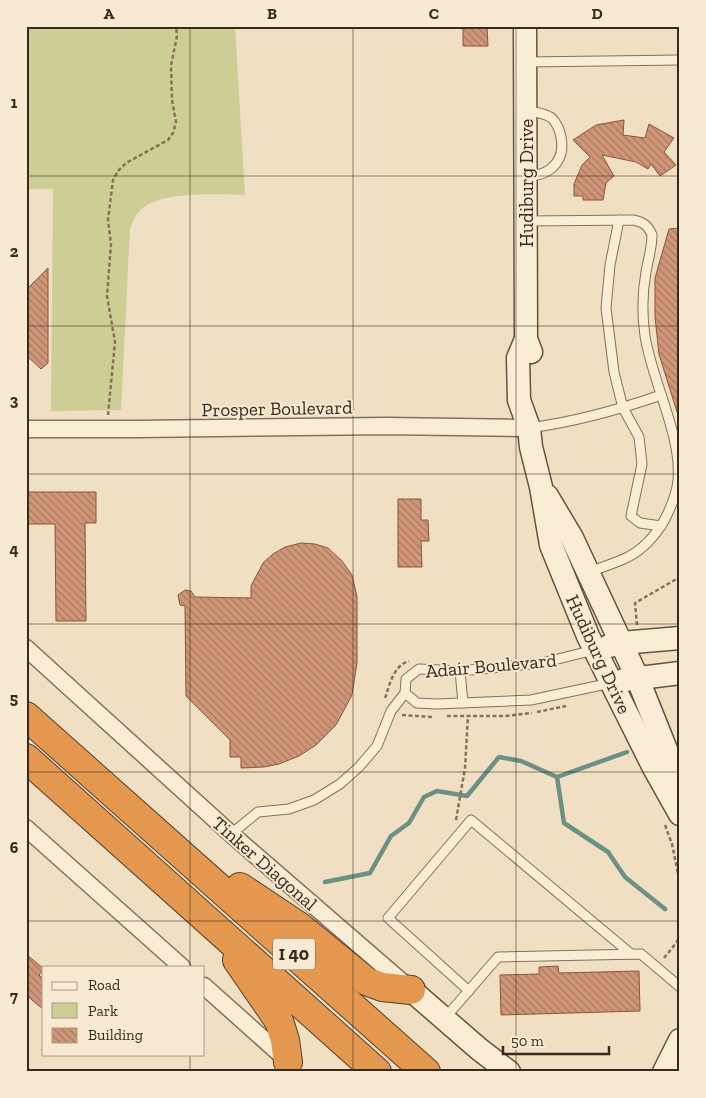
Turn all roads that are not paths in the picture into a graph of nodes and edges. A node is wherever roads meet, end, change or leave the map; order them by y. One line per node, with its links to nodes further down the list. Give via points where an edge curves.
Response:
1 (525, 26): 3 (street, Hudiburg Drive)
2 (680, 60): 3 (lane)
3 (525, 62): 4 (street, Hudiburg Drive)
4 (526, 110): 5 (street, Hudiburg Drive); 5 (lane, via 550,116 559,128 562,141 561,155 556,164 543,174)
5 (526, 176): 7 (street, Hudiburg Drive)
6 (619, 220): 7 (lane); 8 (lane, via 642,222 652,235 642,295 643,315 645,337); 9 (lane, via 606,308 614,372)
7 (526, 221): 10 (street, Hudiburg Drive, via 526,340 518,358 519,400)
8 (661, 395): 9 (lane); 13 (lane, via 678,461 675,496)
9 (624, 408): 10 (lane); 13 (lane, via 639,437 642,464 631,516 640,523)
10 (529, 428): 11 (street, Prosper Boulevard); 12 (street, Hudiburg Drive)
11 (26, 429)
12 (541, 486): 14 (street, Hudiburg Drive); 18 (street, Hudiburg Drive, via 550,545)
13 (661, 526): 14 (lane, via 652,539 628,557)
14 (588, 572): 15 (street, Hudiburg Drive)
15 (618, 637): 16 (street, Adair Boulevard); 18 (street, Adair Boulevard); 21 (street, Hudiburg Drive)
16 (680, 638)
17 (26, 648): 30 (street, Tinker Diagonal)
18 (595, 650): 19 (lane, Adair Boulevard, via 542,664); 22 (street, Hudiburg Drive)
19 (460, 670): 23 (lane, Adair Boulevard, via 419,669 406,679); 24 (lane)
20 (680, 673): 21 (street, Adair Boulevard)
21 (637, 677): 22 (street, Adair Boulevard); 27 (street, Hudiburg Drive, via 669,757)
22 (611, 683): 24 (lane, Adair Boulevard, via 531,700); 28 (street, Hudiburg Drive, via 652,766)
23 (405, 693): 24 (lane, Adair Boulevard, via 416,703); 30 (lane, Adair Boulevard, via 392,711 377,746 340,784 314,800 289,809 258,812)
24 (463, 703)
25 (26, 716): 31 (highway, I 40)
26 (26, 758): 32 (highway, I 40)
27 (680, 796)
28 (671, 816)
29 (26, 828): 34 (street)
30 (231, 834): 37 (street, Tinker Diagonal)
31 (162, 836): 37 (highway, via 300,927 366,981 382,987); 43 (highway, I 40)
32 (212, 923): 41 (highway, via 279,1021); 42 (highway, I 40)
33 (631, 954): 36 (lane, via 641,954); 38 (lane, via 498,957); 38 (lane, via 472,820 388,918)
34 (181, 966)
35 (205, 987): 41 (street)
36 (680, 987)
37 (411, 990): 39 (street, Tinker Diagonal)
38 (469, 991): 39 (lane)
39 (444, 1018): 44 (street, Tinker Diagonal)
40 (680, 1040): 45 (street)
41 (294, 1067)
42 (377, 1072)
43 (426, 1072)
44 (509, 1072)
45 (664, 1072)

